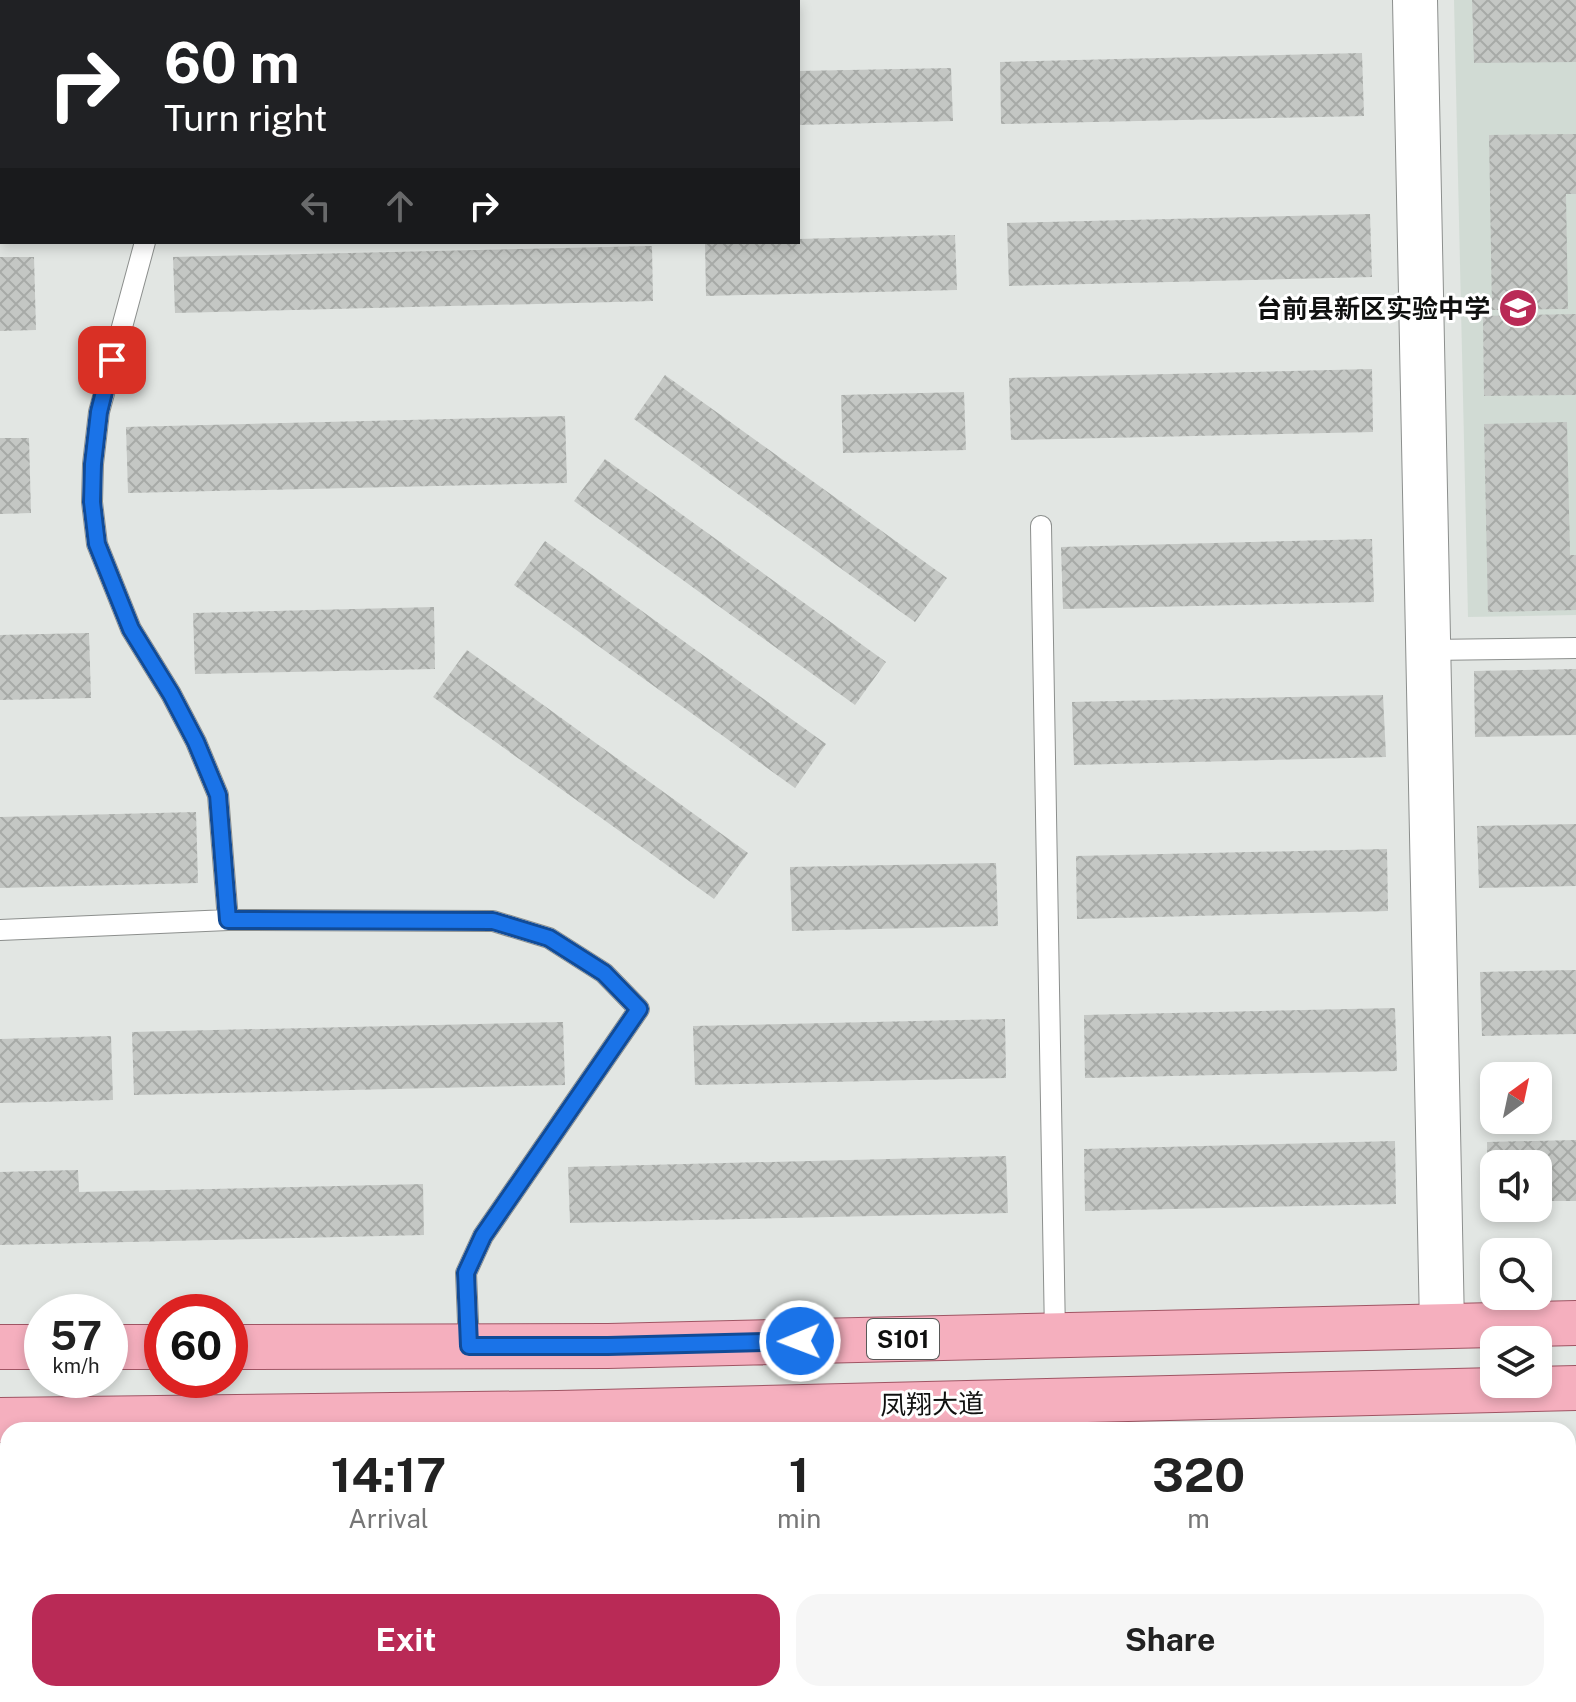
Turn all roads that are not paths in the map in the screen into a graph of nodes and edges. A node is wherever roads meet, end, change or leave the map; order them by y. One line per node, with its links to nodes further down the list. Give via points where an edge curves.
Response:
1 (1415, 0): 5 (street)
2 (144, 244): 6 (lane, via 99,412 92,477 97,544 131,629 171,694 218,795)
3 (1041, 526): 10 (lane)
4 (1576, 648): 5 (lane)
5 (1428, 650): 9 (street)
6 (228, 920): 7 (lane); 11 (lane, via 493,921 549,938 604,973 639,1009 483,1236 466,1273)
7 (0, 930)
8 (1576, 1323): 9 (main road, S101)
9 (1442, 1326): 10 (main road, S101)
10 (1055, 1335): 11 (main road, S101)
11 (469, 1346): 14 (main road, S101)
12 (0, 1347): 13 (main road)
13 (24, 1347)
14 (248, 1347)
15 (1576, 1388): 17 (main road, 凤翔大道, via 558,1413)
16 (0, 1420): 17 (main road, 凤翔大道)
17 (408, 1422)

